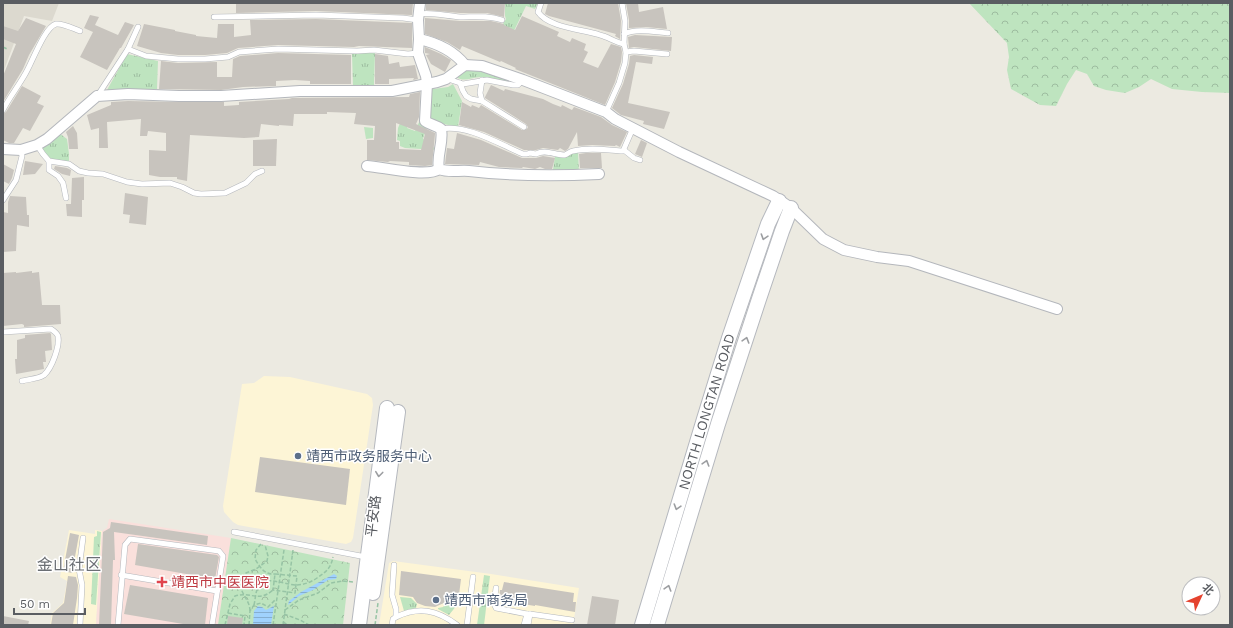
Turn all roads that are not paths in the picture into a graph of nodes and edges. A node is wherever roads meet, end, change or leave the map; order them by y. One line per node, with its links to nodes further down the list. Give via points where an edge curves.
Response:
1 (420, 3): 5 (street)
2 (541, 3): 12 (lane, via 538,12 544,18 564,27 600,35)
3 (622, 3): 10 (lane)
4 (214, 17): 5 (lane)
5 (418, 17): 6 (lane, via 435,13); 11 (street)
6 (502, 20)
7 (138, 27): 13 (lane)
8 (80, 31): 25 (lane, via 57,24 50,28)
9 (668, 33): 10 (lane, via 642,31)
10 (624, 34): 12 (lane)
11 (419, 39): 15 (street); 17 (street, via 450,51)
12 (624, 44): 14 (lane)
13 (128, 49): 15 (lane, via 146,56 205,60 228,58 239,52 278,49); 23 (lane)
14 (626, 52): 16 (lane); 26 (lane, via 622,74)
15 (418, 53): 21 (street)
16 (667, 54)
17 (465, 65): 18 (street); 20 (street, via 482,66)
18 (446, 79): 21 (street); 22 (lane)
19 (482, 80): 20 (lane, via 518,85); 22 (lane); 24 (lane)
20 (523, 80): 26 (street)
21 (428, 83): 23 (street, via 392,91 300,91 221,96); 28 (street, via 425,121)
22 (460, 83): 24 (lane, via 466,96)
23 (97, 96): 30 (street)
24 (482, 101): 27 (lane)
25 (3, 110)
26 (606, 112): 29 (street)
27 (524, 127)
28 (441, 128): 33 (lane, via 470,131 526,154 545,152 565,155 572,151 590,149); 37 (street)
29 (633, 128): 33 (lane); 42 (street, via 763,190)
30 (37, 145): 32 (street); 35 (lane)
31 (3, 149): 32 (street)
32 (21, 150): 41 (lane, via 16,180)
33 (624, 150): 34 (lane)
34 (640, 160)
35 (49, 161): 38 (lane, via 69,164 88,173 103,174 127,182 170,183 200,194 226,193); 40 (lane, via 49,170 63,183)
36 (367, 166): 37 (street, via 421,172 435,172)
37 (439, 169): 39 (street, via 493,174)
38 (262, 171)
39 (599, 174)
40 (66, 198)
41 (3, 200)
42 (779, 201): 43 (street); 69 (main road, NORTH LONGTAN ROAD, one-way to 69, via 768,224 729,338)
43 (791, 208): 44 (street, via 823,239 844,250 909,261); 70 (main road, NORTH LONGTAN ROAD, one-way to 43, via 718,424)
44 (1057, 309)
45 (3, 332): 46 (lane, via 51,329 58,336 56,352 48,370 39,377)
46 (22, 381)
47 (392, 410): 50 (main road, 平安路)
48 (234, 532): 50 (lane)
49 (83, 538): 59 (lane, via 79,569 82,585)
50 (373, 559): 62 (main road, 平安路); 63 (main road, 平安路)
51 (394, 565): 57 (lane, via 392,595)
52 (121, 575): 55 (lane); 55 (lane, via 125,545 130,539 219,551 223,556); 60 (lane)
53 (473, 577): 66 (lane)
54 (496, 588): 56 (lane, via 496,608)
55 (217, 591): 61 (lane)
56 (528, 614): 58 (lane); 67 (lane); 68 (lane)
57 (396, 617): 64 (lane); 65 (lane, via 420,610 435,612)
58 (572, 620)
59 (80, 625)
60 (118, 625)
61 (212, 625)
62 (359, 625)
63 (368, 625)
64 (392, 625)
65 (457, 625)
66 (466, 625)
67 (524, 625)
68 (528, 625)
69 (642, 625)
70 (657, 625)

